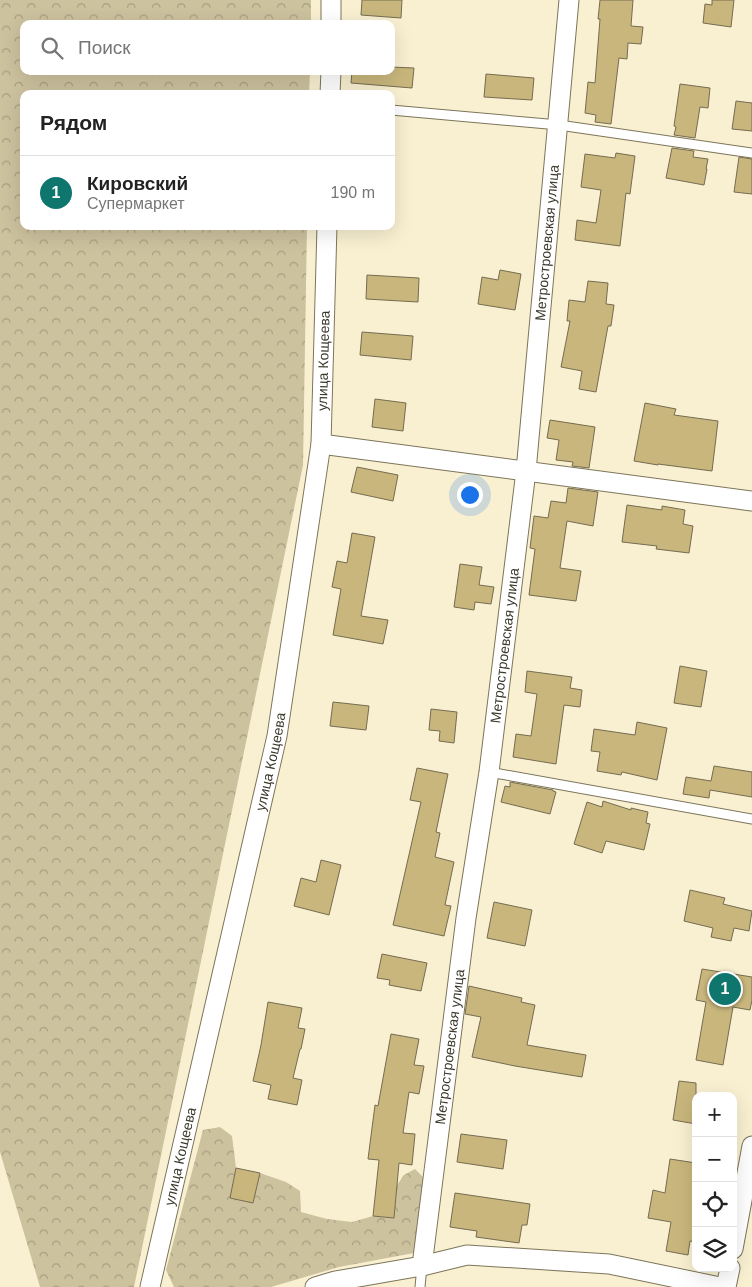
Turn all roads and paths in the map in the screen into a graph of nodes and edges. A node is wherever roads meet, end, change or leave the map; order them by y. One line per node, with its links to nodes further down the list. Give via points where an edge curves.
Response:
1 (332, 0): 3 (street)
2 (569, 0): 7 (street, Метростроевская улица)
3 (331, 20)
4 (331, 75): 5 (street)
5 (330, 90)
6 (395, 110): 7 (lane)
7 (559, 125): 8 (lane); 11 (street, Метростроевская улица)
8 (752, 154)
9 (327, 230): 10 (street, улица Кощеева)
10 (321, 444): 11 (street); 19 (street, улица Кощеева, via 277,736)
11 (526, 471): 12 (street); 13 (street, Метростроевская улица)
12 (752, 501)
13 (488, 772): 14 (lane); 17 (street, Метростроевская улица)
14 (752, 819)
15 (752, 1146): 16 (street)
16 (737, 1227)
17 (422, 1266): 20 (street); 21 (lane, Метростроевская улица); 22 (street, via 467,1255 609,1264)
18 (729, 1272): 23 (street)
19 (150, 1287)
20 (315, 1287)
21 (420, 1287)
22 (720, 1287)
23 (726, 1287)

